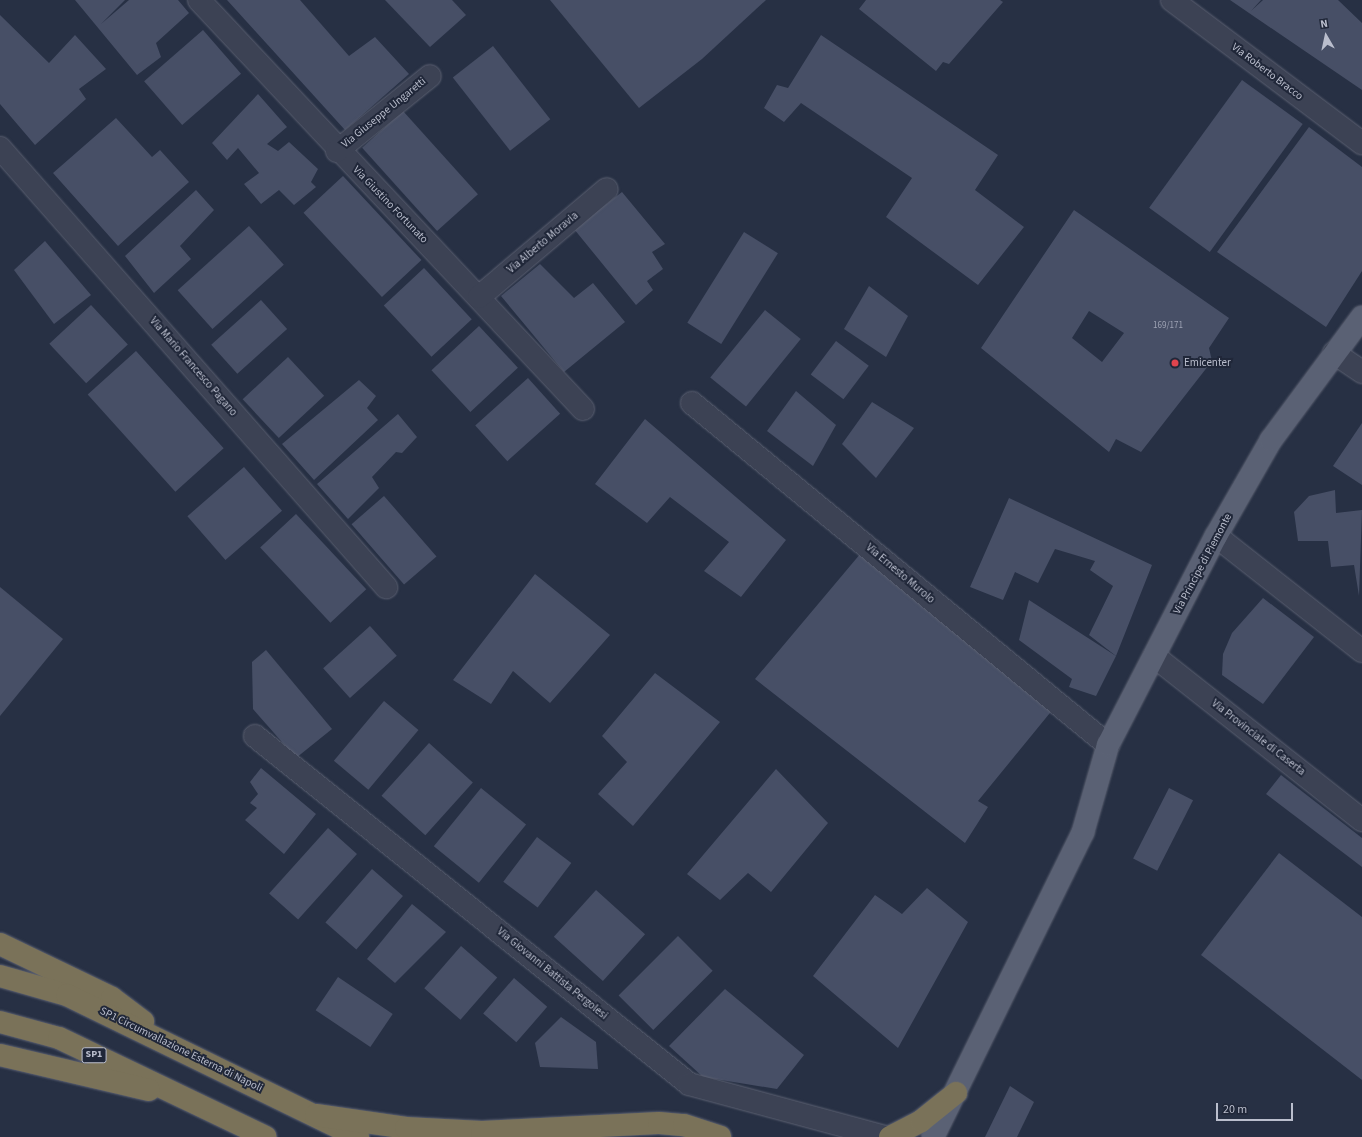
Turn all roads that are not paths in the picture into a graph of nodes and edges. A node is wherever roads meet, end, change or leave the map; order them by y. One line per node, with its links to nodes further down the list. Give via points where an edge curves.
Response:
1 (199, 0): 6 (street, Via Giustino Fortunato)
2 (1172, 0): 4 (street, Via Roberto Bracco)
3 (430, 76): 6 (street, Via Giuseppe Ungaretti)
4 (1362, 143)
5 (0, 148): 15 (street, Via Mario Francesco Pagano)
6 (337, 151): 8 (street, Via Giustino Fortunato)
7 (607, 188): 8 (street, Via Alberto Moravia)
8 (479, 297): 13 (street, Via Giustino Fortunato)
9 (1362, 317): 10 (main road, Via Principe di Piemonte)
10 (1334, 353): 11 (street); 14 (main road, Via Principe di Piemonte, via 1271,440)
11 (1362, 372)
12 (692, 403): 19 (street, Via Ernesto Murolo)
13 (583, 409)
14 (1216, 536): 16 (street); 17 (main road, Via Principe di Piemonte)
15 (386, 587)
16 (1362, 651)
17 (1154, 656): 19 (main road, Via Principe di Piemonte); 20 (street, Via Provinciale di Caserta)
18 (255, 736): 33 (street, Via Giovanni Battista Pergolesi, via 689,1084)
19 (1108, 745): 26 (main road, Via Principe di Piemonte, via 1083,832)
20 (1362, 820)
21 (0, 944): 24 (highway, via 112,998)
22 (0, 976): 24 (highway, SP1 Circumvallazione Esterna di Napoli, via 67,995)
23 (0, 1022): 27 (highway, SP1, via 58,1038)
24 (181, 1049): 28 (highway, SP1 Circumvallazione Esterna di Napoli)
25 (0, 1055): 27 (highway)
26 (956, 1093): 34 (highway, via 921,1121); 35 (main road, Via Principe di Piemonte)
27 (185, 1098): 30 (highway, SP1)
28 (316, 1116): 29 (highway, via 406,1128 482,1132 659,1123 684,1125); 31 (highway, SP1 Circumvallazione Esterna di Napoli)
29 (712, 1135): 32 (highway)
30 (266, 1137)
31 (358, 1137)
32 (643, 1137)
33 (886, 1137)
34 (890, 1137)
35 (933, 1137)

